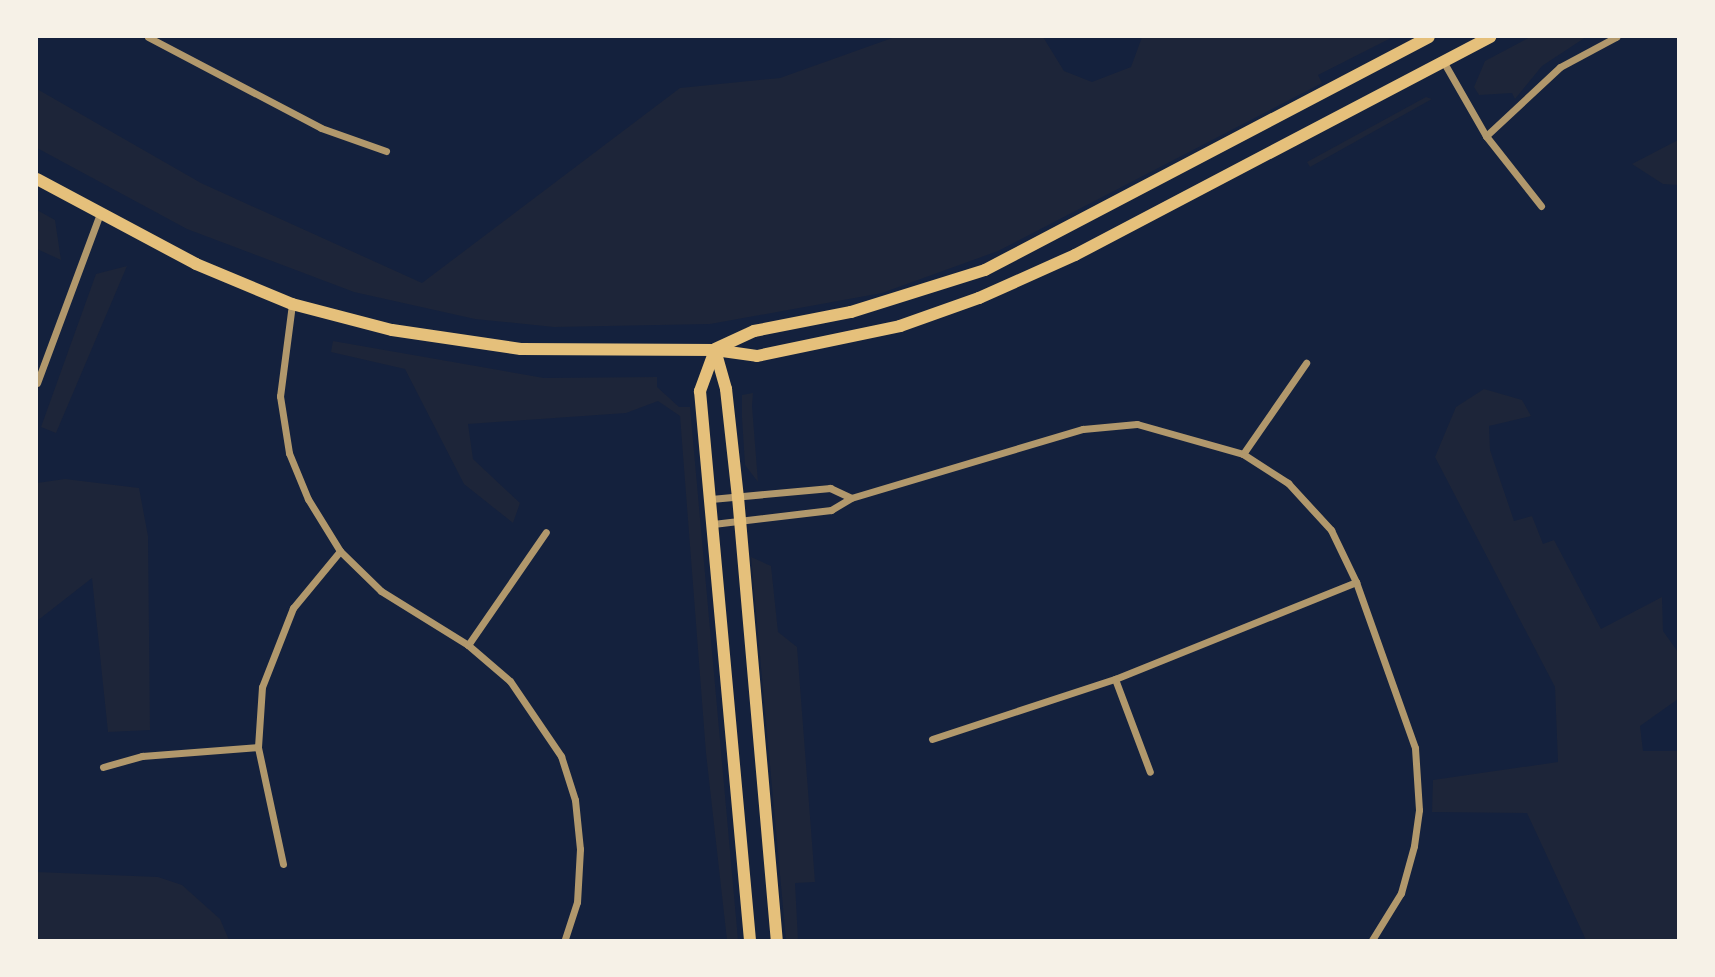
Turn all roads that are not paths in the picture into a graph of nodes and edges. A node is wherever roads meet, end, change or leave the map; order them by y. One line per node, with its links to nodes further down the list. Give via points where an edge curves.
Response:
1 (148, 37): 7 (street, via 321,128)
2 (1429, 37): 12 (main road, via 985,270 851,312 754,331)
3 (1490, 37): 5 (main road)
4 (1616, 37): 6 (street, via 1560,67)
5 (1443, 61): 6 (street); 12 (main road, via 1075,255 979,298 827,344 757,356)
6 (1486, 136): 9 (street)
7 (386, 151)
8 (37, 179): 10 (main road)
9 (1541, 206)
10 (100, 214): 11 (main road); 14 (street)
11 (292, 304): 12 (main road, via 456,342 591,353); 22 (street, via 280,396 289,453)
12 (715, 350): 16 (main road, via 726,389); 18 (main road, via 700,391)
13 (1306, 363): 15 (street)
14 (37, 383)
15 (1242, 454): 17 (street, via 1137,424 1083,429); 23 (street, via 1288,483 1331,530)
16 (738, 497): 17 (street, via 831,488); 18 (street); 19 (main road)
17 (851, 498): 19 (street, via 831,510)
18 (710, 499): 20 (main road)
19 (741, 521): 20 (street); 33 (main road)
20 (713, 524): 32 (main road)
21 (546, 532): 24 (street)
22 (340, 551): 24 (street, via 381,591); 27 (street, via 293,608 277,642 262,687)
23 (1356, 582): 25 (street); 34 (street, via 1415,748 1419,810 1401,893)
24 (468, 645): 31 (street, via 510,681 561,756 580,849 576,902)
25 (1115, 679): 26 (street); 29 (street)
26 (932, 739)
27 (258, 747): 28 (street, via 142,756); 30 (street)
28 (103, 767)
29 (1150, 772)
30 (283, 864)
31 (565, 940)
32 (750, 940)
33 (777, 940)
34 (1372, 940)

